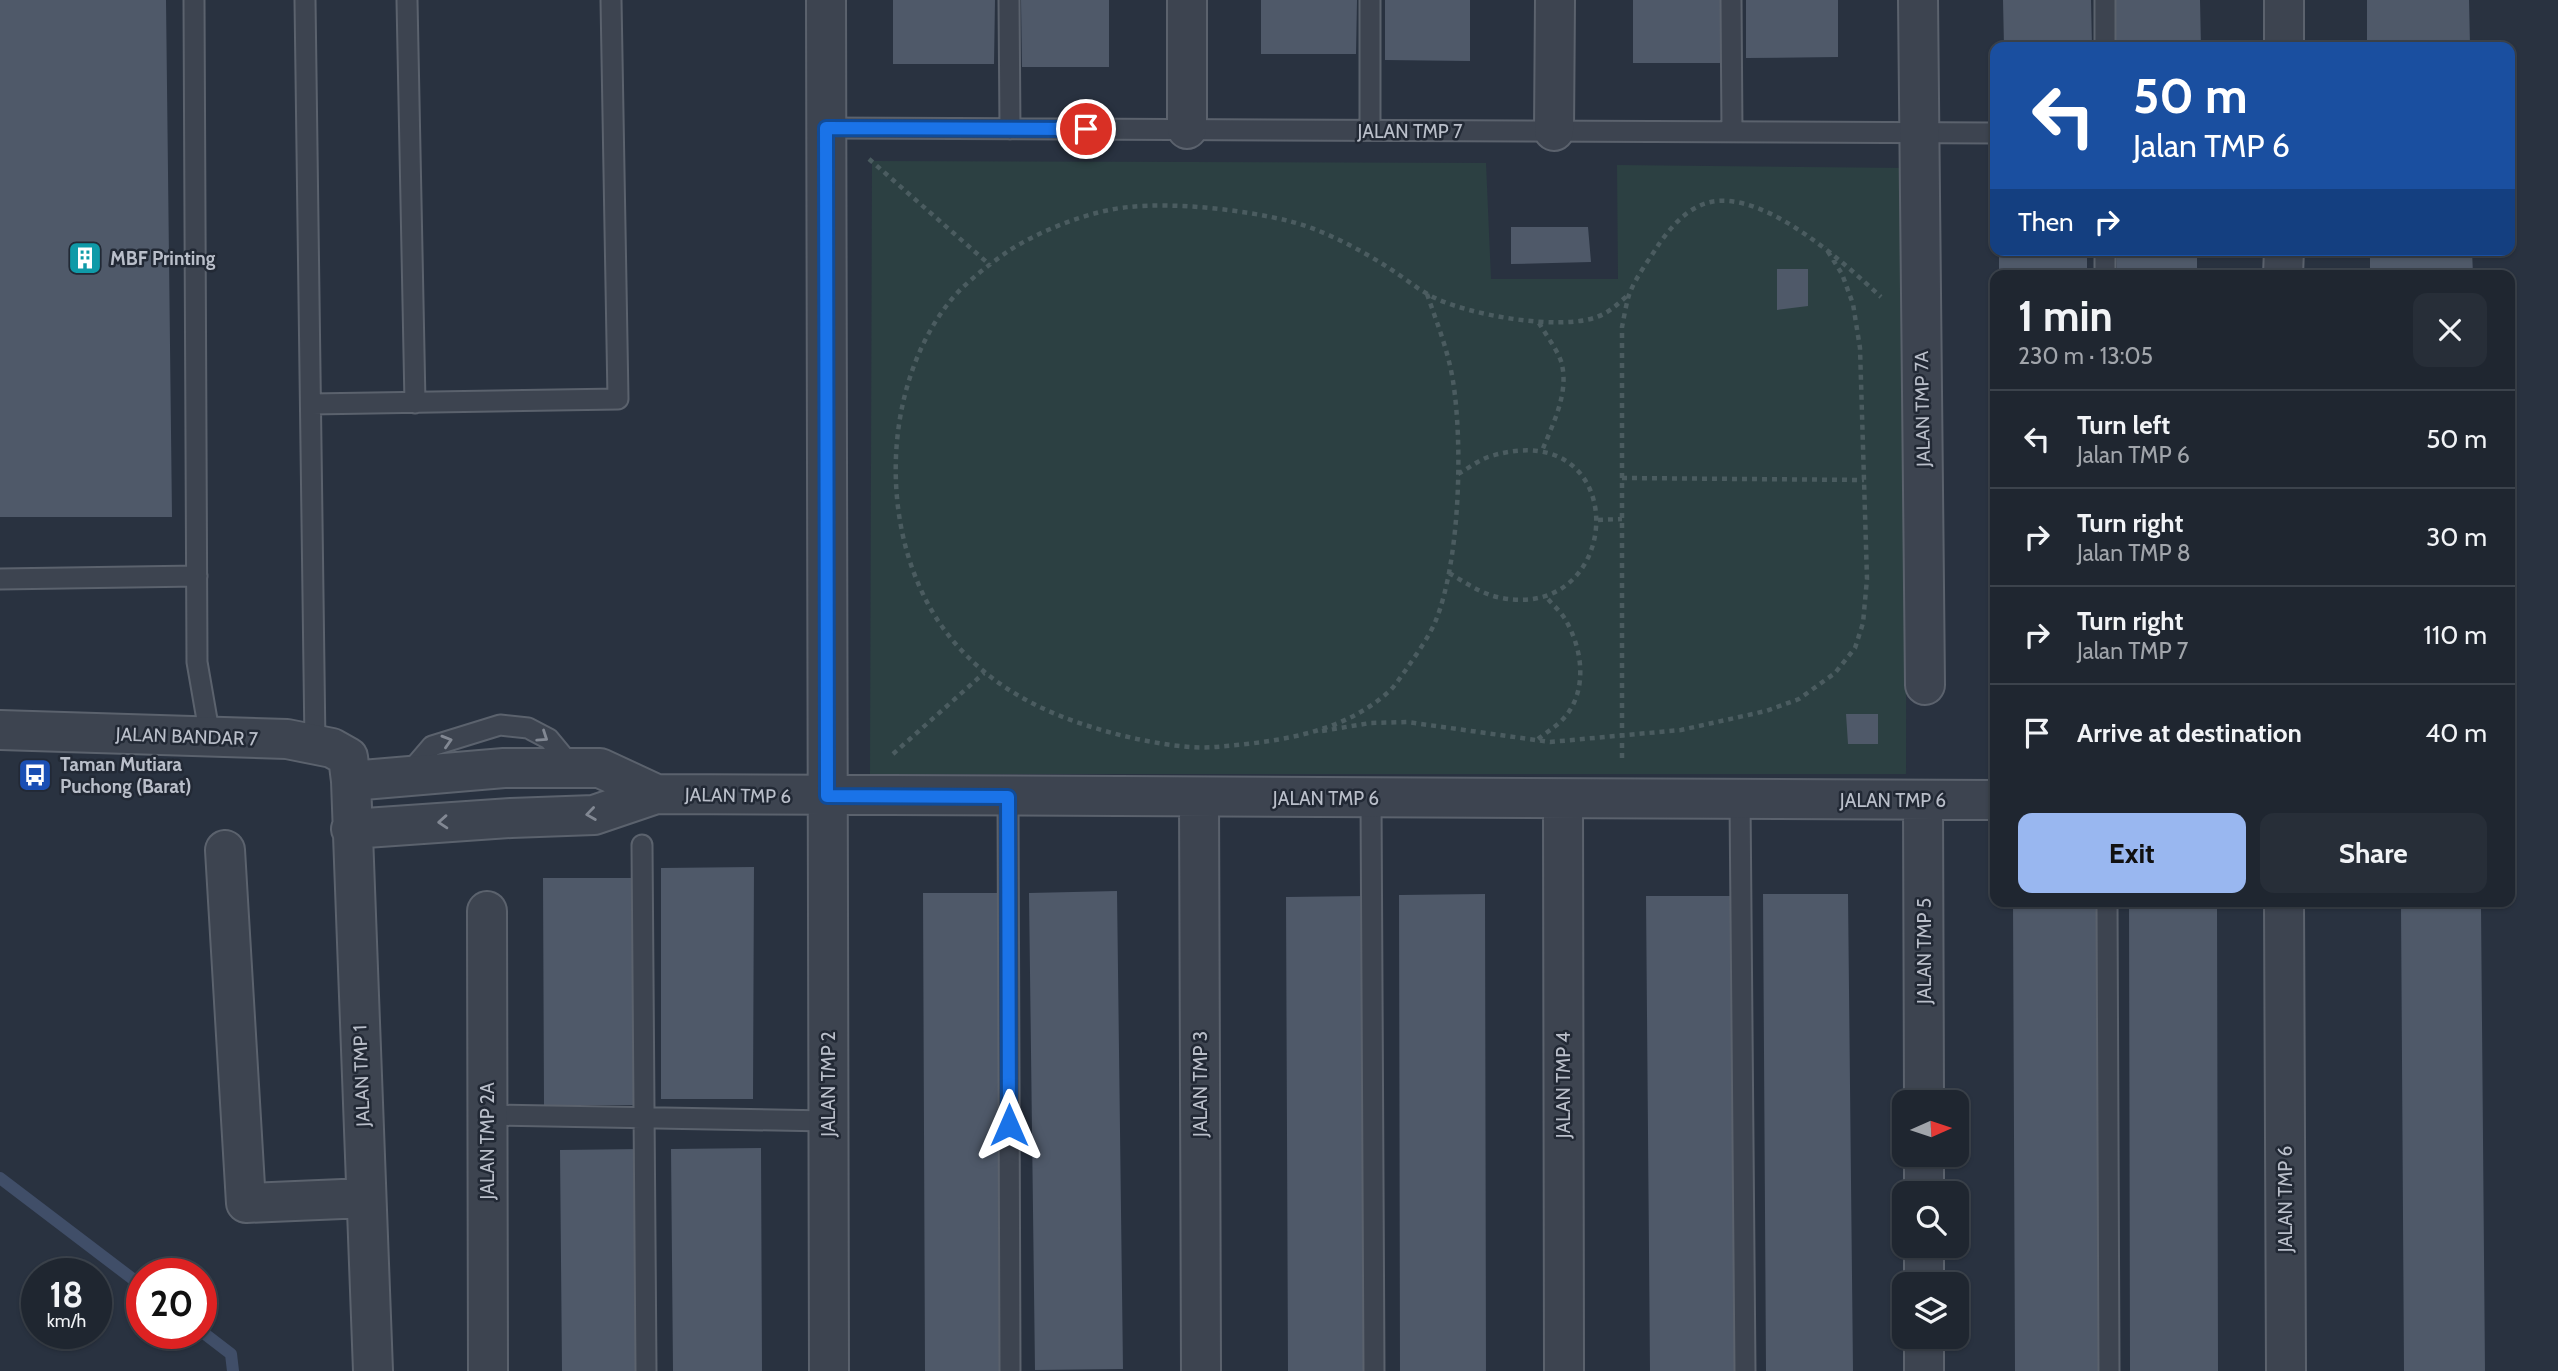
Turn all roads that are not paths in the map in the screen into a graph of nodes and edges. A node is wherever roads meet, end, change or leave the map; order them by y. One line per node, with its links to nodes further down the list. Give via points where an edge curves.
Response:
1 (194, 0): 26 (lane)
2 (305, 0): 25 (lane)
3 (407, 0): 24 (lane)
4 (611, 0): 24 (lane, via 618,399)
5 (826, 0): 16 (street, JALAN TMP 2)
6 (1009, 0): 17 (lane)
7 (1187, 0): 18 (street)
8 (1370, 0): 19 (lane)
9 (1555, 0): 20 (street)
10 (1731, 0): 21 (lane)
11 (1918, 0): 22 (street, JALAN TMP 7A)
12 (2105, 0): 14 (lane)
13 (2284, 0): 15 (street)
14 (2105, 42)
15 (2284, 42)
16 (826, 128): 17 (lane, JALAN TMP 7); 34 (street, JALAN TMP 2)
17 (1010, 129): 18 (lane, JALAN TMP 7)
18 (1187, 129): 19 (lane, JALAN TMP 7)
19 (1370, 130): 20 (lane, JALAN TMP 7)
20 (1554, 131): 21 (lane, JALAN TMP 7)
21 (1732, 132): 22 (lane, JALAN TMP 7)
22 (1919, 133): 23 (lane, JALAN TMP 7); 28 (street, JALAN TMP 7A)
23 (1990, 133)
24 (415, 403): 25 (lane)
25 (311, 404): 31 (lane)
26 (197, 576): 27 (lane); 30 (lane, via 197,662)
27 (0, 579)
28 (1925, 685)
29 (0, 730): 30 (street, JALAN BANDAR 7)
30 (210, 737): 31 (street, JALAN BANDAR 7)
31 (315, 744): 32 (street, JALAN BANDAR 7, via 348,757)
32 (351, 781): 33 (street, JALAN TMP 6, one-way to 33, via 504,768 600,768); 42 (street, JALAN TMP 1)
33 (656, 794): 34 (street, JALAN TMP 6); 42 (street, JALAN TMP 6, one-way to 42, via 594,815)
34 (839, 796): 35 (street, JALAN TMP 6); 51 (street, JALAN TMP 2)
35 (1008, 797): 36 (street, JALAN TMP 6); 58 (lane)
36 (1199, 797): 37 (street, JALAN TMP 6); 59 (street, JALAN TMP 3)
37 (1371, 798): 38 (street, JALAN TMP 6); 60 (lane)
38 (1563, 799): 39 (street, JALAN TMP 6); 61 (street, JALAN TMP 4)
39 (1740, 800): 40 (street, JALAN TMP 6); 62 (lane)
40 (1923, 800): 41 (street, JALAN TMP 6); 48 (street, JALAN TMP 5)
41 (1990, 800)
42 (351, 829): 52 (street, JALAN TMP 1)
43 (642, 845): 50 (lane)
44 (225, 850): 52 (street, via 246,1203)
45 (2108, 907): 64 (lane)
46 (2284, 907): 65 (street, JALAN TMP 6)
47 (487, 911): 49 (street, JALAN TMP 2A)
48 (1924, 1090)
49 (487, 1115): 50 (lane); 55 (street, JALAN TMP 2A)
50 (644, 1118): 51 (lane); 56 (lane)
51 (828, 1121): 57 (street, JALAN TMP 2)
52 (366, 1198): 54 (street, JALAN TMP 1)
53 (1924, 1349): 63 (street)
54 (373, 1371)
55 (488, 1371)
56 (646, 1371)
57 (829, 1371)
58 (1010, 1371)
59 (1201, 1371)
60 (1374, 1371)
61 (1564, 1371)
62 (1745, 1371)
63 (1924, 1371)
64 (2109, 1371)
65 (2286, 1371)

